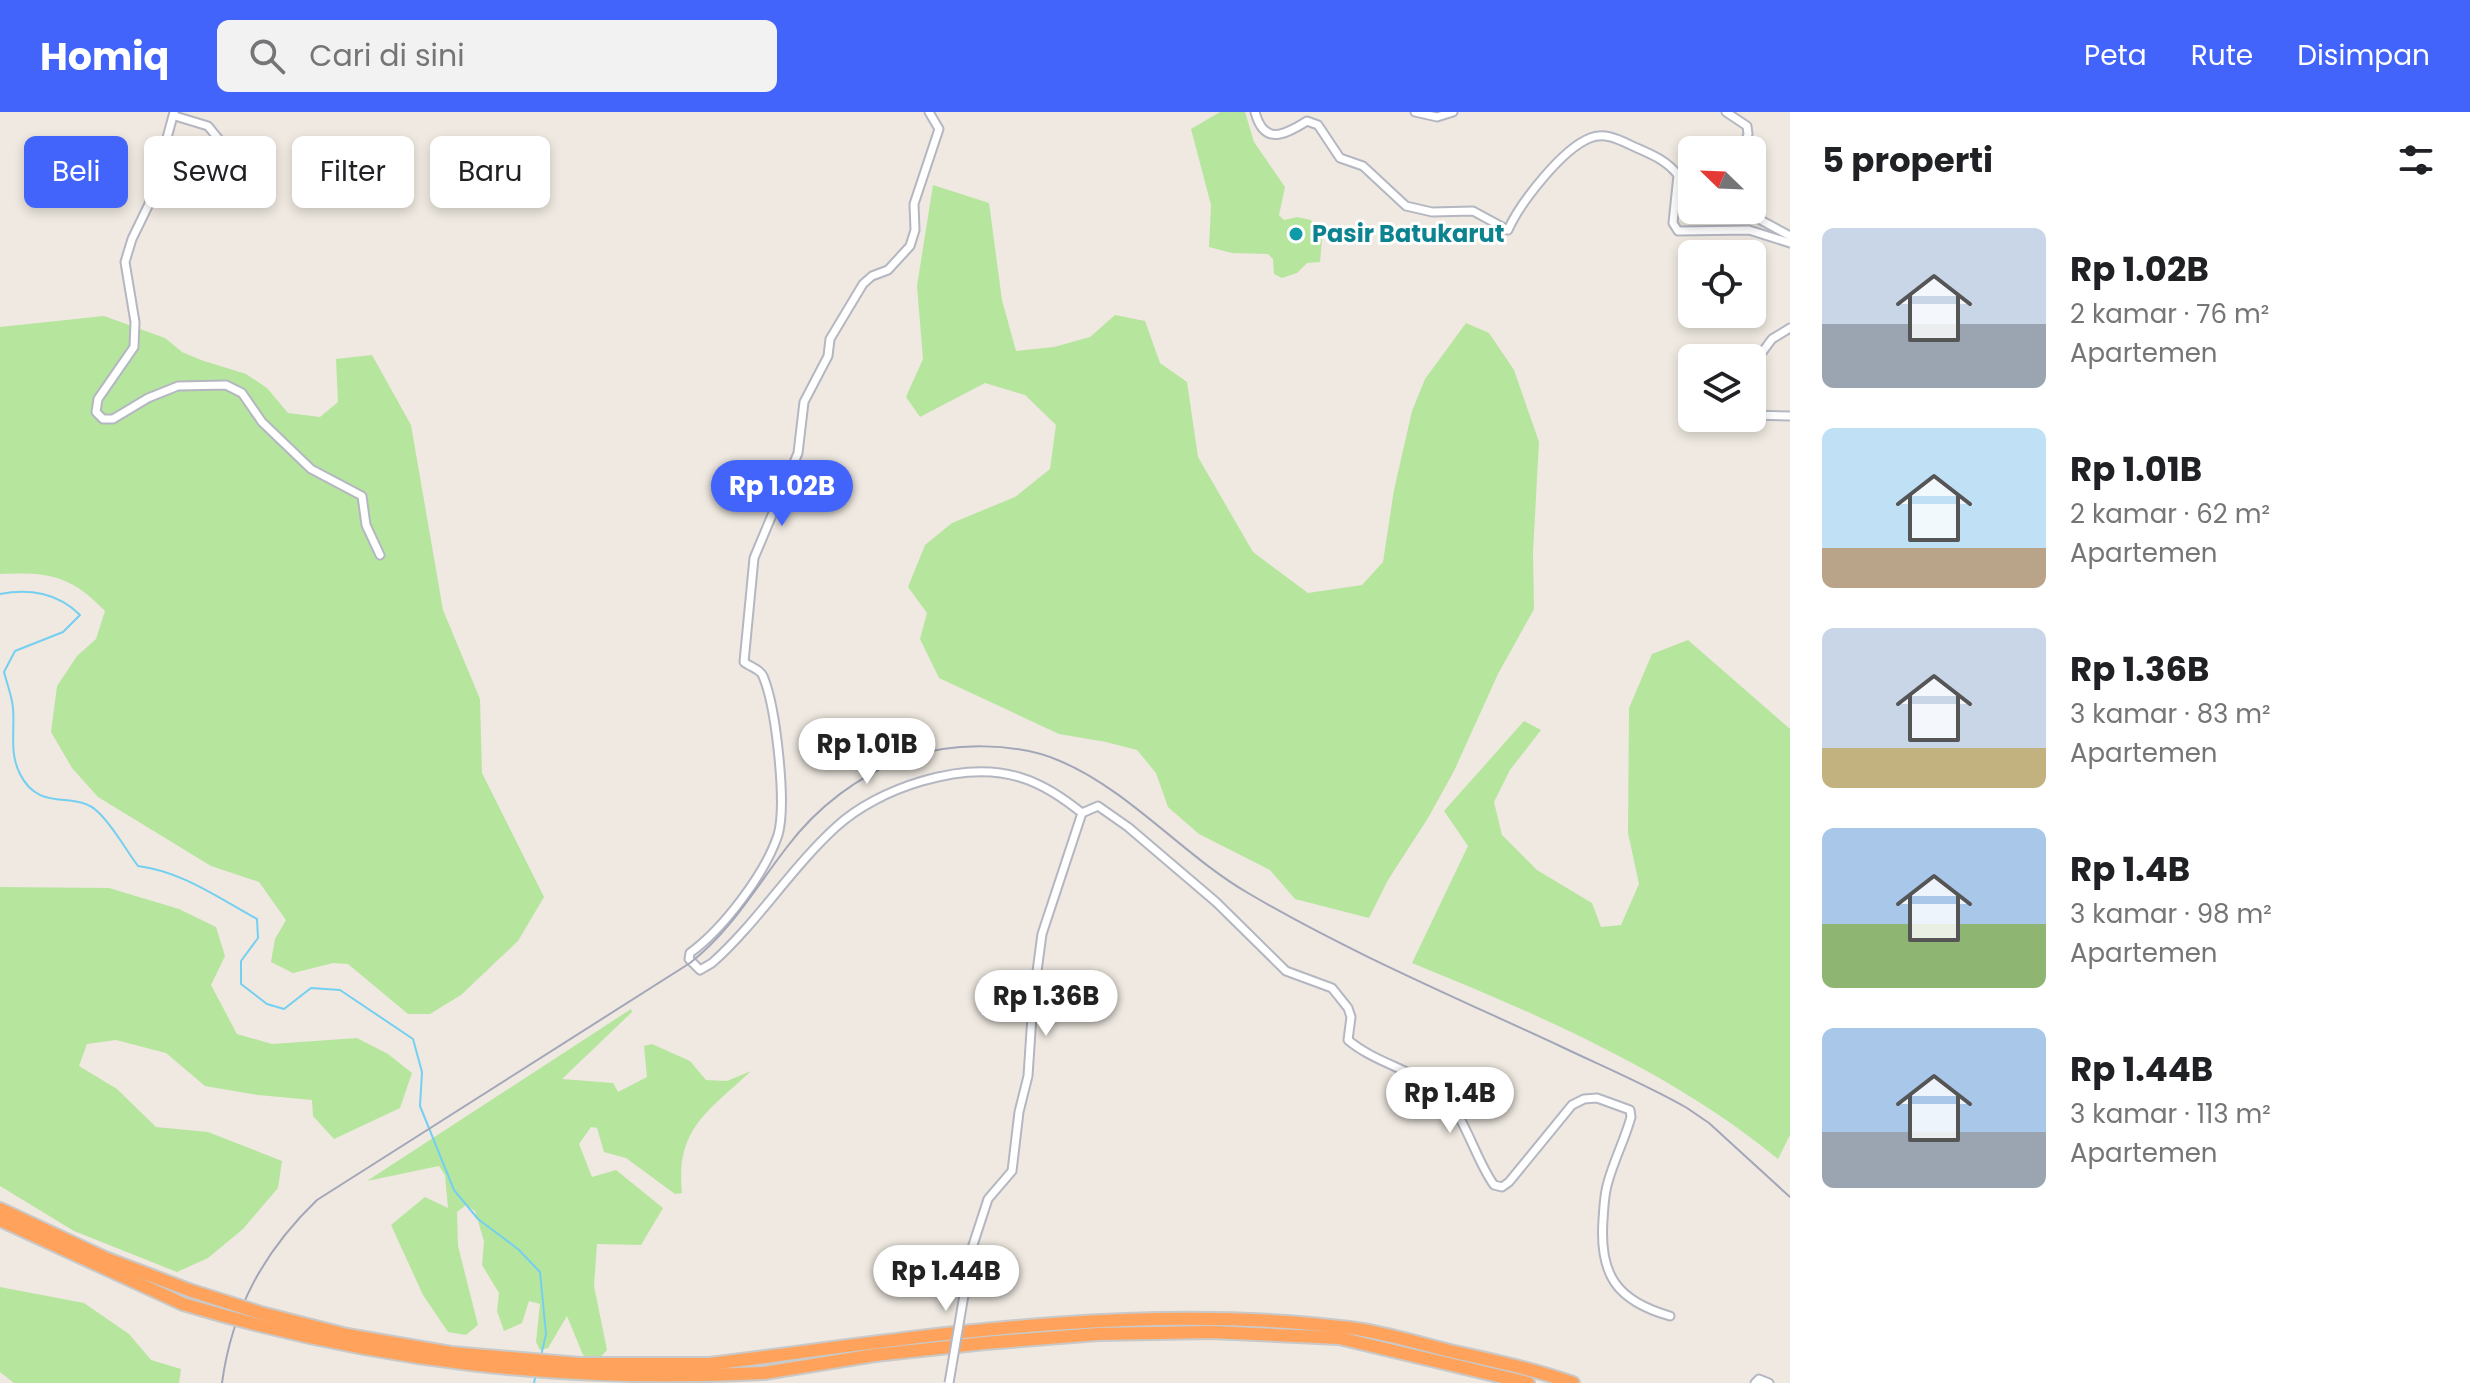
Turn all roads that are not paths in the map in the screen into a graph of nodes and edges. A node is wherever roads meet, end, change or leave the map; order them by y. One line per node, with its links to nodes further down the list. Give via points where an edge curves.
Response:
1 (929, 112): 17 (street, via 939,129 914,204 914,236 890,268 863,284 829,341 828,356 803,406 798,453 752,565 744,662 762,675 775,720 779,830 755,880 689,959 700,970 712,963 833,830 858,809 899,789 954,774 990,771 1033,782)
2 (1255, 112): 11 (street, via 1267,133 1284,135 1307,121 1318,125 1340,158 1363,166 1406,206 1432,212 1473,211 1508,230 1525,198 1563,158 1590,137 1611,136 1663,160 1678,175 1673,223 1678,231 1749,230)
3 (1415, 112): 4 (street, via 1437,117)
4 (1453, 112)
5 (1726, 112): 8 (street, via 1747,126)
6 (175, 114): 7 (street, via 208,126); 16 (street, via 149,204 125,262 134,347 98,399 96,412 113,419 148,398 185,385 237,389 262,422 311,469 362,496 366,525)
7 (216, 136)
8 (1747, 136)
9 (1766, 223): 10 (street)
10 (1790, 236)
11 (1790, 243)
12 (1790, 328): 13 (street)
13 (1766, 347)
14 (1766, 415): 15 (street)
15 (1790, 416)
16 (380, 555)
17 (1082, 813): 20 (street, via 1098,806 1120,821 1216,902 1286,971 1332,988 1351,1017 1349,1041 1437,1090 1458,1117 1494,1185 1509,1182 1578,1101 1597,1098 1630,1110 1607,1185 1605,1265 1634,1302); 21 (street, bridge, via 1042,934 1012,1171 988,1199 972,1248)
18 (0, 1209): 23 (highway, bridge, via 105,1258 261,1313 451,1353 580,1364 710,1364 1042,1326 1222,1320 1354,1328)
19 (0, 1220): 22 (highway, bridge, via 183,1304 363,1352 441,1365 582,1379 707,1378 985,1343 1212,1332 1339,1338)
20 (1670, 1316)
21 (949, 1383)
22 (1528, 1383)
23 (1573, 1383)
24 (1755, 1383): 25 (street)
25 (1769, 1383)

